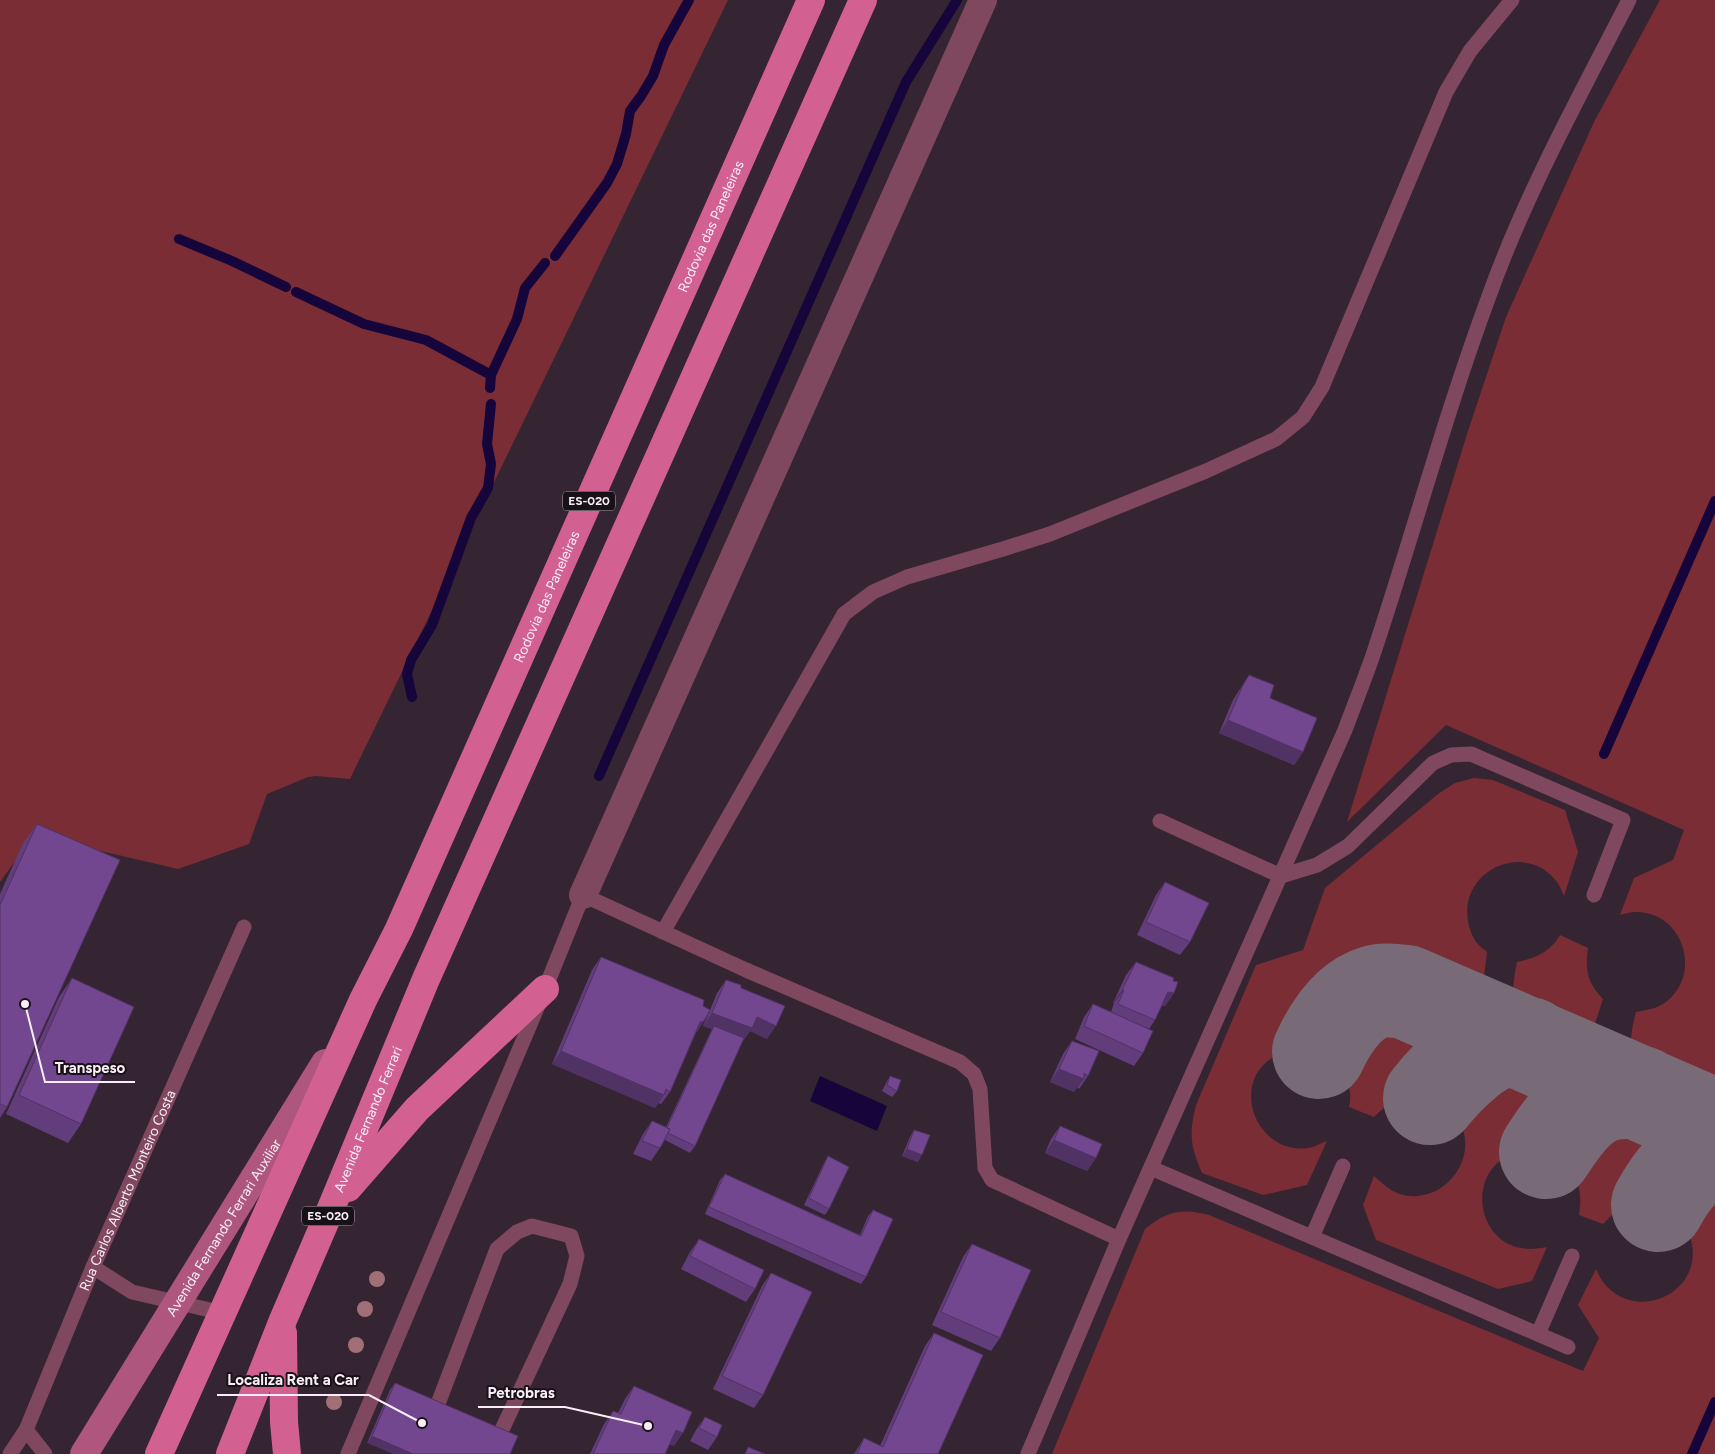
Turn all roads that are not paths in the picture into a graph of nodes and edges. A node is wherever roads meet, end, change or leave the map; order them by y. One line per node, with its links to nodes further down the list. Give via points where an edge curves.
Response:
1 (811, 0): 13 (main road, Rodovia das Paneleiras / ES-020, via 399,929)
2 (863, 0): 16 (main road, Avenida Fernando Ferrari / ES-020, via 426,979)
3 (983, 0): 9 (street)
4 (1512, 0): 11 (lane, via 1470,50 1446,92 1322,387 1303,417 1276,439 1206,471 1050,534 907,578 873,592 844,614)
5 (1629, 0): 7 (lane, via 1525,205 1489,295 1452,400 1375,650 1345,730)
6 (1160, 821): 7 (lane)
7 (1281, 876): 8 (lane, via 1316,865 1348,846 1433,762 1451,755 1471,754 1623,820); 15 (lane)
8 (1594, 894)
9 (583, 895): 11 (lane); 12 (lane)
10 (244, 927): 20 (lane, Rua Carlos Alberto Monteiro Costa)
11 (663, 932): 18 (lane, via 960,1062 974,1074 980,1089 985,1168 992,1180)
12 (545, 989): 16 (main road, via 417,1109); 35 (lane)
13 (363, 1000): 21 (street, Avenida Fernando Ferrari Auxiliar); 22 (main road, ES-020)
14 (1343, 1166): 17 (lane)
15 (1151, 1168): 17 (lane); 18 (lane)
16 (332, 1206): 23 (main road, Avenida Fernando Ferrari / ES-020)
17 (1312, 1237): 24 (lane)
18 (1119, 1239): 36 (lane)
19 (1572, 1256): 24 (lane)
20 (93, 1266): 21 (lane, via 132,1292); 27 (lane, Rua Carlos Alberto Monteiro Costa)
21 (178, 1303): 22 (lane); 31 (street, Avenida Fernando Ferrari Auxiliar)
22 (223, 1313): 32 (main road, ES-020)
23 (283, 1320): 33 (main road, Avenida Fernando Ferrari / ES-020); 34 (main road)
24 (1538, 1334): 25 (lane)
25 (1568, 1347)
26 (436, 1409): 28 (lane, via 497,1249 517,1232 532,1226 571,1236 577,1256 570,1284)
27 (26, 1430): 29 (lane, Rua Carlos Alberto Monteiro Costa); 30 (lane)
28 (498, 1436)
29 (10, 1454)
30 (45, 1454)
31 (84, 1454)
32 (158, 1454)
33 (230, 1454)
34 (287, 1454)
35 (348, 1454)
36 (1028, 1454)

